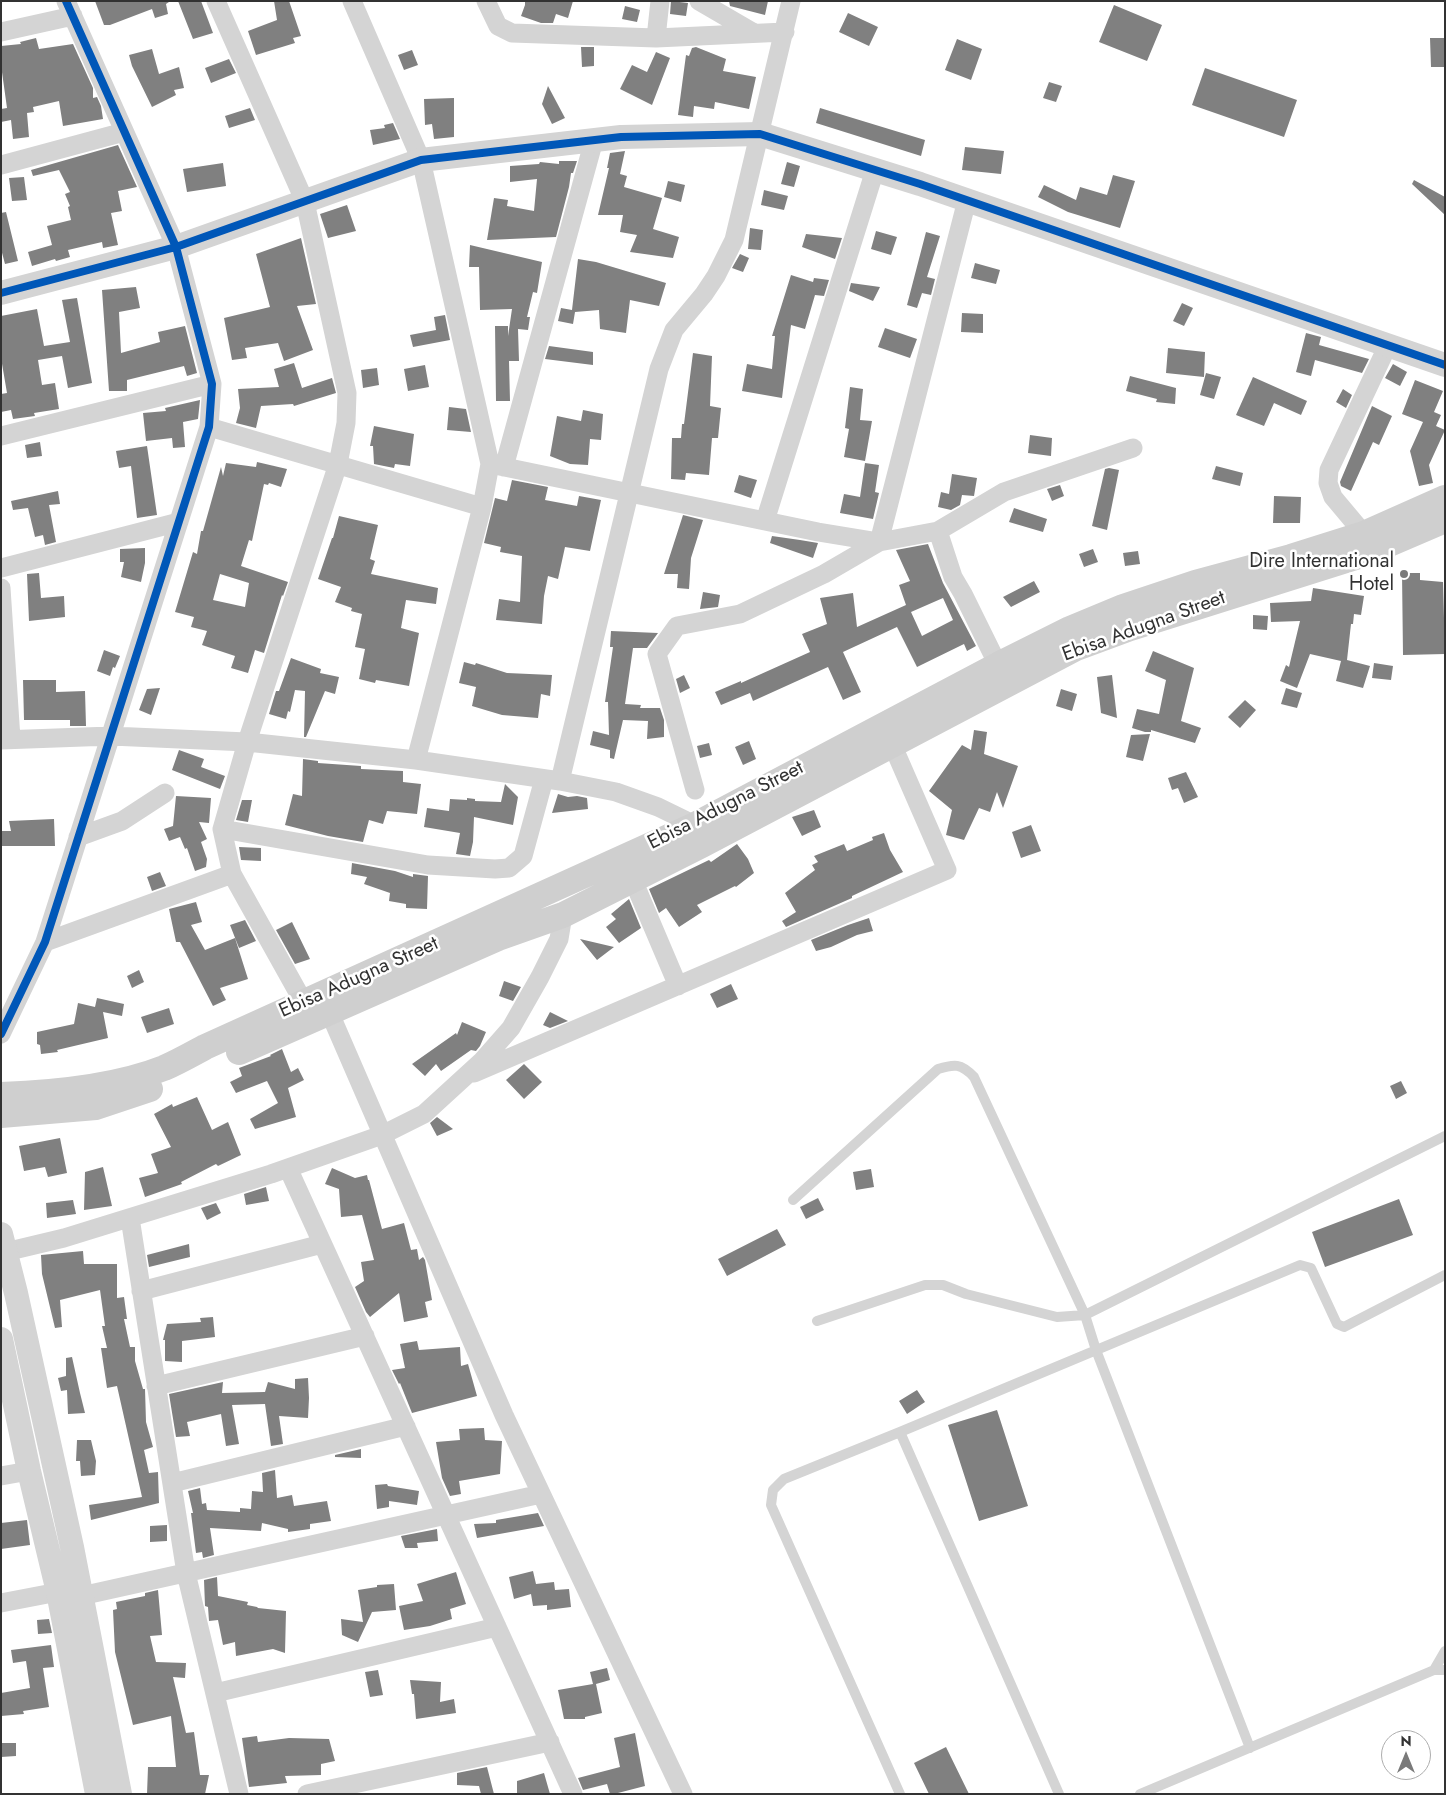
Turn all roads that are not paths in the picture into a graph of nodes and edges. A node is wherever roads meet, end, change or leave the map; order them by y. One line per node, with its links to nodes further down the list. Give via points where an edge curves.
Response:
1 (216, 1): 19 (street)
2 (352, 1): 15 (street)
3 (486, 1): 11 (street, via 498,26 512,33)
4 (660, 1): 11 (street)
5 (699, 1): 10 (street)
6 (791, 1): 9 (street)
7 (69, 9): 8 (street); 12 (street)
8 (1, 32)
9 (785, 32): 10 (street); 13 (street)
10 (754, 33): 11 (street)
11 (656, 38)
12 (124, 132): 16 (street); 20 (street)
13 (760, 134): 14 (street); 17 (street); 30 (street, via 734,240 704,294 674,330 665,352)
14 (594, 140): 15 (street); 29 (street)
15 (421, 160): 19 (street); 29 (street)
16 (1, 165)
17 (875, 170): 18 (street); 34 (street)
18 (967, 200): 22 (street); 38 (street)
19 (305, 202): 20 (street); 28 (street, via 347,393 346,422)
20 (176, 247): 21 (street); 24 (street)
21 (1, 292)
22 (1388, 346): 23 (street); 37 (street, via 1329,470 1328,483 1333,497)
23 (1445, 365)
24 (212, 384): 25 (street); 26 (street)
25 (209, 427): 28 (street); 35 (street)
26 (1, 436)
27 (1133, 448): 36 (street, via 1004,492)
28 (338, 464): 32 (street); 44 (street)
29 (497, 465): 30 (street); 32 (street)
30 (629, 492): 34 (street); 47 (street)
31 (1445, 498): 37 (main road, Ebisa Adugna Street)
32 (482, 507): 46 (street)
33 (1445, 520): 45 (main road, Ebisa Adugna Street, via 1368,553 1076,648)
34 (765, 521): 38 (street)
35 (179, 522): 39 (street); 42 (street)
36 (938, 531): 38 (street); 41 (street, via 952,577)
37 (1364, 534): 41 (main road, Ebisa Adugna Street, via 1123,607)
38 (879, 542): 48 (street, via 824,574 740,614 677,626 657,654)
39 (1, 568)
40 (1, 588): 43 (street)
41 (998, 665): 50 (main road, Ebisa Adugna Street)
42 (111, 736): 43 (street); 44 (street); 52 (street)
43 (6, 739)
44 (247, 742): 46 (street); 51 (street)
45 (892, 744): 54 (main road, Ebisa Adugna Street); 57 (street, via 947,870)
46 (416, 760): 47 (street)
47 (552, 780): 50 (street, via 616,792); 51 (street, via 523,856 509,868 495,870 428,865)
48 (695, 790)
49 (165, 793): 52 (street, via 122,821)
50 (695, 825): 58 (main road, Ebisa Adugna Street)
51 (222, 829): 53 (street)
52 (78, 837): 56 (street)
53 (232, 874): 56 (street); 58 (street)
54 (633, 880): 55 (main road, Ebisa Adugna Street); 57 (street)
55 (563, 915): 58 (main road, Ebisa Adugna Street); 60 (street, via 559,939 511,1028)
56 (45, 942): 59 (street)
57 (678, 986): 60 (street)
58 (318, 1003): 61 (main road, Ebisa Adugna Street, via 164,1068 119,1081 39,1094); 62 (main road, Ebisa Adugna Street, via 170,1083 96,1107); 63 (street)
59 (1, 1034)
60 (465, 1077): 63 (street, via 424,1114)
61 (1, 1095)
62 (1, 1115)
63 (382, 1135): 65 (street); 83 (street)
64 (1445, 1136): 72 (lane)
65 (288, 1168): 67 (street); 68 (street)
66 (793, 1200): 72 (lane, via 938,1069 952,1065 966,1068 974,1077)
67 (130, 1218): 69 (street, via 64,1238); 71 (street)
68 (322, 1244): 71 (street); 74 (street)
69 (3, 1246): 87 (street, via 23,1322)
70 (1445, 1275): 76 (lane, via 1344,1327 1337,1324 1311,1268 1300,1265)
71 (141, 1291): 77 (street)
72 (1085, 1315): 73 (lane, via 1058,1317 966,1294 943,1285 925,1285); 76 (lane)
73 (817, 1321)
74 (365, 1336): 77 (street); 78 (street)
75 (1, 1339): 80 (street)
76 (1096, 1350): 79 (lane); 95 (lane)
77 (156, 1386): 82 (street)
78 (406, 1426): 82 (street); 84 (street)
79 (900, 1432): 102 (lane, via 784,1479 773,1490 771,1505); 103 (lane)
80 (29, 1471): 81 (street); 86 (street)
81 (1, 1476)
82 (172, 1483): 85 (street)
83 (541, 1494): 84 (street); 101 (street)
84 (446, 1515): 85 (street); 89 (street)
85 (186, 1573): 87 (street); 93 (street)
86 (58, 1592): 88 (street); 96 (street)
87 (81, 1596): 97 (street)
88 (1, 1603)
89 (497, 1627): 93 (street); 94 (street)
90 (1445, 1652): 91 (lane)
91 (1434, 1670): 92 (lane); 95 (lane)
92 (1445, 1670)
93 (215, 1693): 98 (street)
94 (550, 1742): 99 (street); 100 (street)
95 (1250, 1748): 104 (lane)
96 (96, 1794)
97 (120, 1794)
98 (240, 1794)
99 (307, 1794)
100 (573, 1794)
101 (683, 1794)
102 (900, 1794)
103 (1059, 1794)
104 (1140, 1794)

